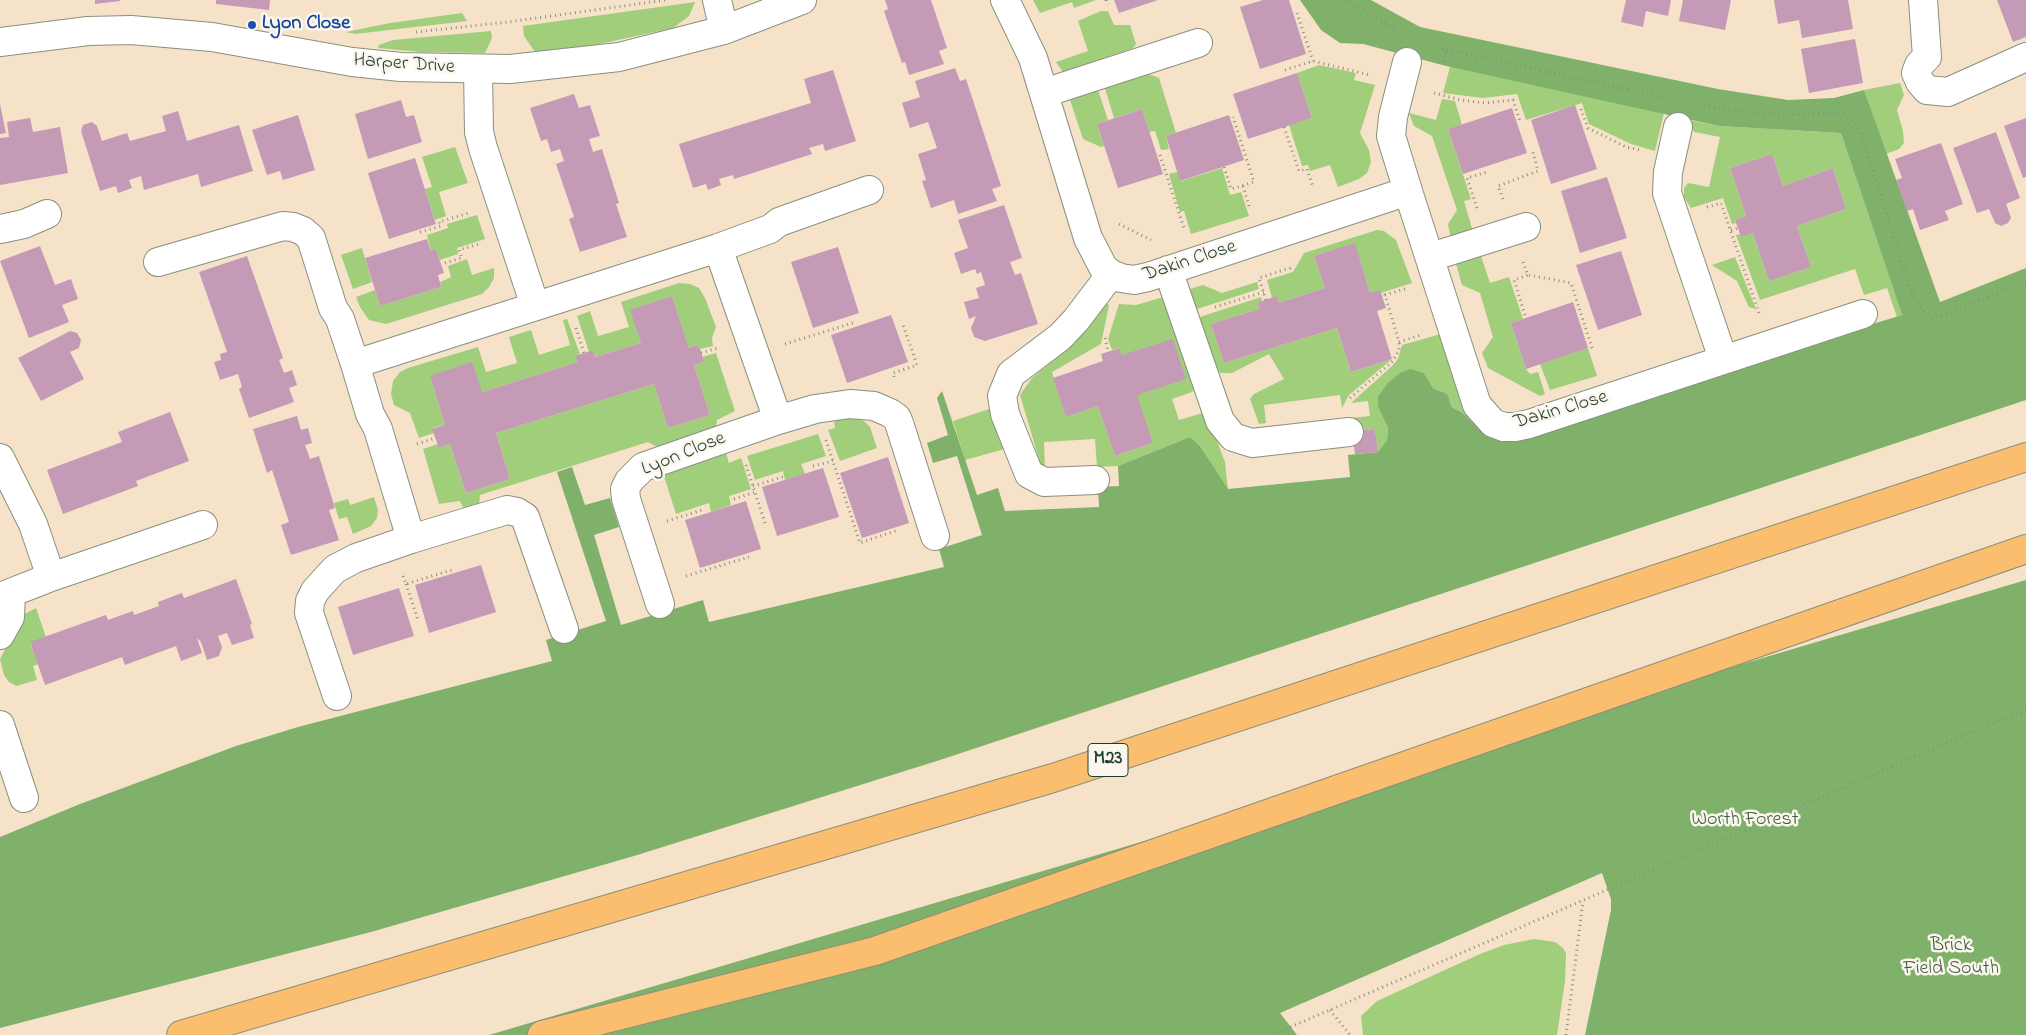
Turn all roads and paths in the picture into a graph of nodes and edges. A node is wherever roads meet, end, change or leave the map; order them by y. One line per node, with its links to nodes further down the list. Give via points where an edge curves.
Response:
1 (666, 0): 11 (path)
2 (717, 0): 10 (street)
3 (802, 0): 10 (street, Harper Drive)
4 (1005, 0): 21 (street, via 1033,58)
5 (1106, 0): 8 (path)
6 (1346, 0): 12 (path)
7 (1923, 0): 16 (street, via 1927,57 1916,73 1928,90 1948,92)
8 (1108, 5)
9 (1297, 13): 17 (path)
10 (724, 30): 18 (street, Harper Drive, via 619,57 567,64)
11 (415, 32)
12 (1402, 33)
13 (0, 42): 18 (street, Harper Drive, via 80,31 131,30 212,36 352,62)
14 (1198, 43): 21 (street)
15 (1428, 44): 22 (path, via 1446,51)
16 (2026, 57)
17 (1313, 61): 19 (path); 20 (path)
18 (478, 69): 35 (street, via 479,132)
19 (1285, 70)
20 (1404, 73): 26 (path, via 1461,100 1485,103 1513,100); 34 (street, Dakin Close, via 1391,136)
21 (1044, 93): 53 (street, via 1088,238 1099,261)
22 (1667, 98)
23 (1695, 104): 57 (path, via 1722,110 1786,115 1832,113 1853,121 1860,133 1913,296 1932,317)
24 (1581, 109): 30 (path, via 1588,128 1626,147)
25 (1234, 117): 31 (path, via 1254,182 1231,189)
26 (1520, 121)
27 (1284, 127): 37 (path, via 1299,171 1307,169)
28 (1678, 127): 30 (street)
29 (1160, 155): 52 (path, via 1188,240 1185,241)
30 (1671, 158): 38 (street, via 1667,193)
31 (1224, 167)
32 (1487, 172): 46 (path, via 1468,178)
33 (869, 190): 48 (street)
34 (1408, 191): 37 (street, Dakin Close); 49 (street, Dakin Close)
35 (500, 202): 44 (path, via 439,222 441,226); 45 (street)
36 (47, 214): 42 (street, via 24,224)
37 (1324, 218): 52 (street, Dakin Close)
38 (1676, 218): 43 (path, via 1721,202); 72 (street)
39 (1112, 220): 47 (path)
40 (1526, 227): 46 (street)
41 (1738, 228): 43 (path)
42 (0, 229)
43 (1731, 230): 68 (path)
44 (420, 232)
45 (510, 235): 51 (path, via 459,250 462,258); 60 (street)
46 (1488, 239): 49 (street)
47 (1155, 242)
48 (718, 248): 60 (street); 70 (street)
49 (1431, 257): 72 (street, Dakin Close, via 1476,405 1493,423 1504,427 1529,424)
50 (158, 262): 73 (street, via 283,226 303,231 311,238)
51 (445, 263)
52 (1180, 266): 53 (street, Dakin Close, via 1134,280); 63 (street)
53 (1111, 274): 86 (street, via 1060,337 1011,374 1002,396 1005,414 1029,474 1044,482)
54 (1528, 275): 62 (path, via 1514,280)
55 (1259, 278): 56 (path)
56 (1251, 281)
57 (2026, 282)
58 (1264, 292): 63 (path)
59 (1391, 293): 67 (path, via 1385,295 1385,300)
60 (535, 306): 73 (street)
61 (1862, 314): 68 (street, Dakin Close)
62 (1525, 315)
63 (1184, 316): 77 (street, via 1220,421 1233,437 1252,443)
64 (856, 322): 70 (path)
65 (903, 325): 75 (path, via 917,365 893,373 902,400 893,403)
66 (1428, 333): 67 (path)
67 (1399, 342): 77 (path, via 1393,361 1351,397 1347,406)
68 (1775, 342): 72 (street, Dakin Close)
69 (701, 353): 71 (path, via 718,348)
70 (755, 354): 76 (street)
71 (721, 357)
72 (1723, 359)
73 (355, 364): 95 (street, via 370,414 378,428)
74 (815, 409): 75 (street, Lyon Close, via 863,404 883,408); 76 (street, Lyon Close); 83 (path)
75 (890, 413): 93 (street, via 900,426)
76 (778, 420): 78 (street, Lyon Close)
77 (1350, 432)
78 (737, 434): 87 (path); 94 (street, Lyon Close, via 643,467 635,474 625,489)
79 (436, 438): 80 (path)
80 (416, 444)
81 (2026, 457): 111 (highway, M23, via 1053,778)
82 (0, 458): 98 (street, via 33,524)
83 (832, 461): 84 (path); 93 (path, via 860,543)
84 (813, 466)
85 (783, 477): 87 (path)
86 (1095, 480)
87 (753, 486): 88 (path)
88 (755, 492): 89 (path); 92 (path)
89 (734, 499)
90 (705, 509): 94 (path)
91 (203, 525): 98 (street)
92 (766, 526)
93 (932, 528)
94 (636, 530): 101 (street, Lyon Close)
95 (410, 540): 103 (street, via 507,510 517,512 525,517); 105 (street, via 356,558 335,569 310,601 309,613)
96 (2026, 549): 112 (highway, via 875,951)
97 (749, 557): 101 (path)
98 (51, 577): 100 (street)
99 (406, 584): 102 (path)
100 (6, 595): 104 (street, via 10,617)
101 (657, 595)
102 (418, 620)
103 (564, 629)
104 (0, 635)
105 (337, 696)
106 (2026, 711): 109 (path)
107 (0, 725): 108 (street)
108 (24, 798)
109 (1583, 901): 110 (path); 115 (path)
110 (1330, 1010): 113 (path); 114 (path)
111 (181, 1035)
112 (542, 1035)
113 (1272, 1035)
114 (1350, 1035)
115 (1566, 1035)

